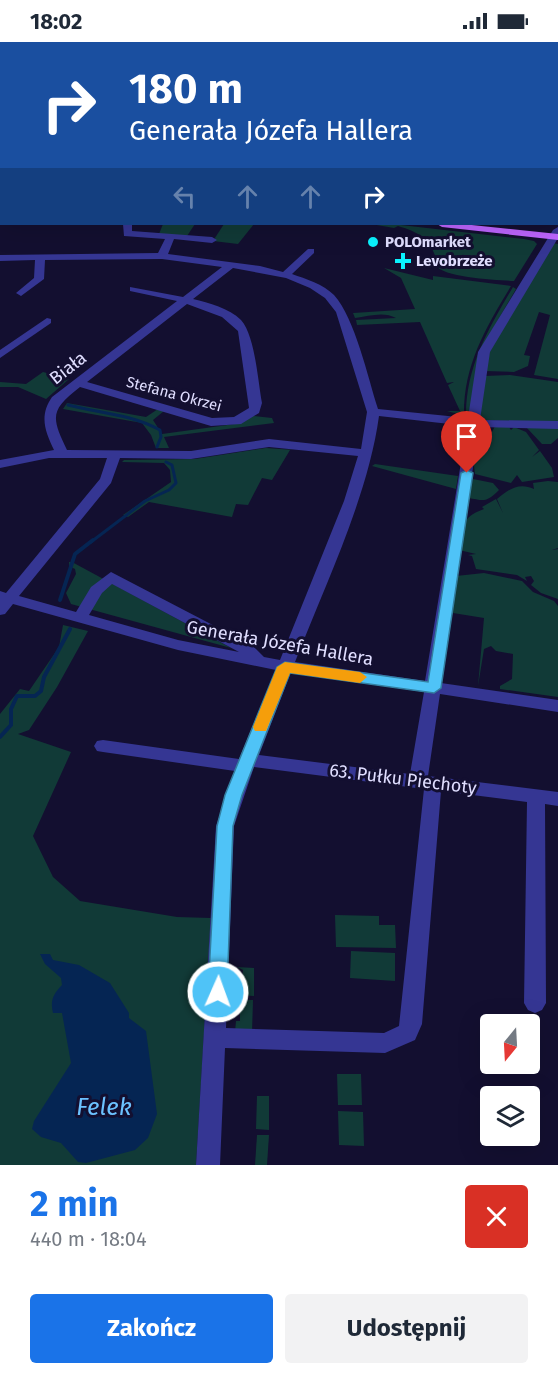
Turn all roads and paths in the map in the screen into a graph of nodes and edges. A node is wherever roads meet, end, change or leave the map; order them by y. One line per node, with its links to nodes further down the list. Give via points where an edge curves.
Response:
1 (128, 225): 4 (street, via 127,234)
2 (453, 225): 3 (main road)
3 (556, 234): 19 (street, via 484,352)
4 (171, 236): 5 (street); 7 (street)
5 (212, 240)
6 (311, 251): 11 (street)
7 (162, 256): 8 (street); 10 (street)
8 (40, 259): 9 (street); 13 (street, via 39,279)
9 (2, 260)
10 (231, 265): 11 (street); 14 (street, Biała)
11 (285, 275): 18 (street, via 320,290 339,307)
12 (134, 289): 14 (street, Stefana Okrzei)
13 (21, 293)
14 (183, 302): 17 (street, Biała); 17 (street, Stefana Okrzei, via 225,312 242,326 256,403 252,413 234,422 211,422)
15 (47, 321): 16 (street)
16 (0, 355)
17 (77, 383): 22 (street, Biała, via 56,400 49,413)
18 (373, 412): 19 (street); 21 (street)
19 (473, 423): 20 (street); 29 (street)
20 (558, 425)
21 (366, 453): 23 (street, via 266,443 191,455); 28 (street)
22 (62, 454): 23 (street); 24 (street)
23 (115, 454): 25 (street, via 106,480)
24 (0, 464)
25 (3, 601): 26 (street, Generała Józefa Hallera)
26 (80, 618): 27 (street, Generała Józefa Hallera); 27 (street, via 96,590 111,577 247,650)
27 (259, 662): 28 (street, Generała Józefa Hallera)
28 (285, 667): 29 (street, Generała Józefa Hallera); 32 (street)
29 (434, 688): 30 (street, Generała Józefa Hallera); 33 (street)
30 (558, 706)
31 (103, 746): 32 (street, 63. Pułku Piechoty)
32 (246, 763): 33 (street, 63. Pułku Piechoty); 37 (street, via 225,826)
33 (425, 782): 34 (street, 63. Pułku Piechoty); 37 (street, via 411,1024 407,1033 385,1043)
34 (536, 797): 35 (street, 63. Pułku Piechoty); 36 (street)
35 (558, 799)
36 (535, 1003)
37 (215, 1038): 38 (street)
38 (208, 1165)

